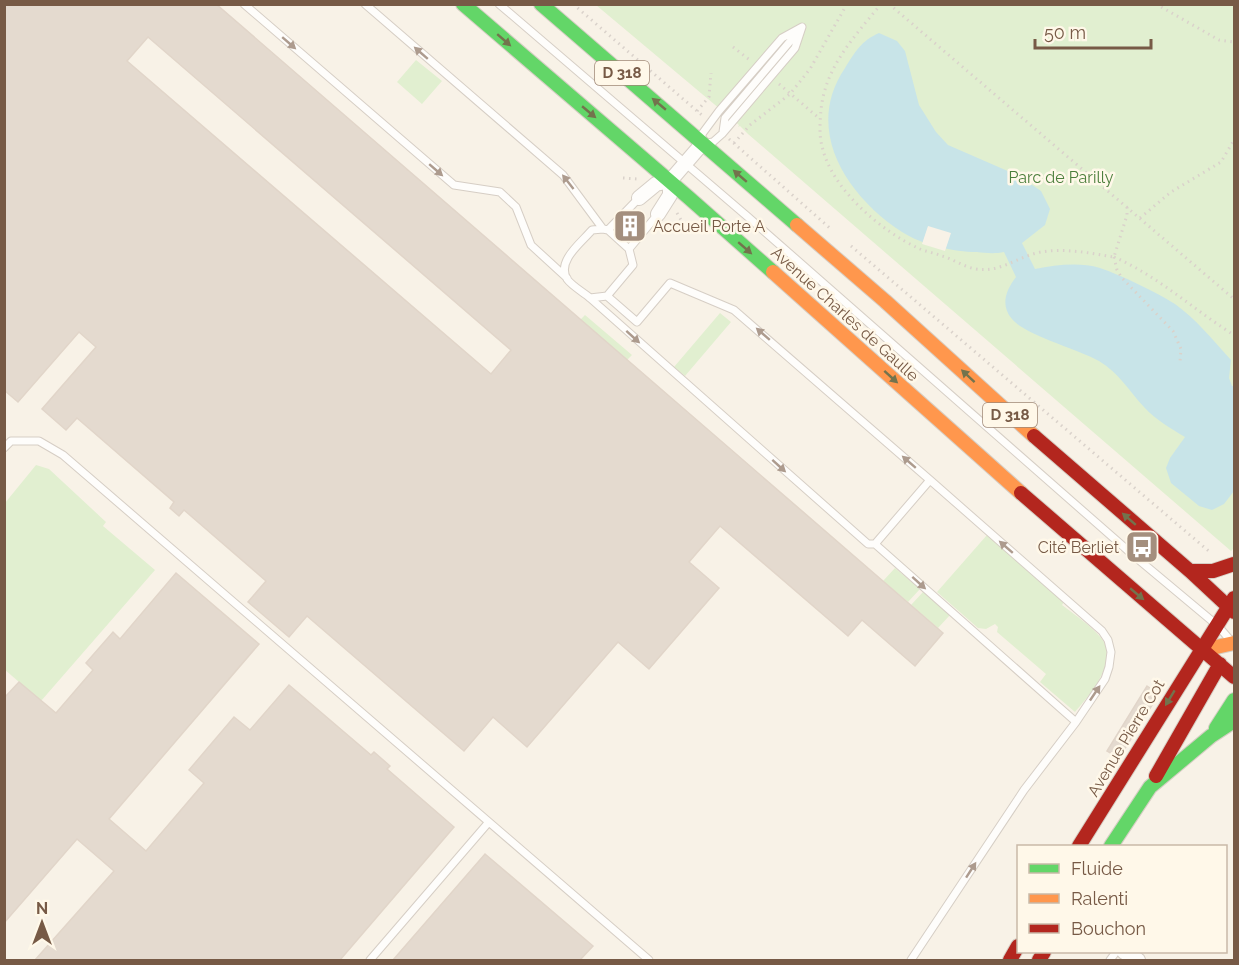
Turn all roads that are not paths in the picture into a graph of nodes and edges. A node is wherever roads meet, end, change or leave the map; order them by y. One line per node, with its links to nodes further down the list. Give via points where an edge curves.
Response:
1 (244, 4): 17 (lane, one-way to 17, via 454,185 500,192 516,207 531,245)
2 (365, 4): 15 (lane, one-way to 2, via 562,175)
3 (463, 4): 12 (main road, Avenue Charles de Gaulle / D 318, one-way to 12)
4 (499, 4): 11 (lane)
5 (542, 4): 10 (main road, Avenue Charles de Gaulle / D 318, one-way to 5)
6 (802, 27): 7 (lane); 8 (lane, via 782,38); 9 (lane, via 795,48)
7 (725, 118): 8 (lane); 9 (lane)
8 (710, 122): 10 (lane, via 702,134)
9 (722, 134): 10 (lane)
10 (702, 144): 11 (street); 24 (main road, Avenue Charles de Gaulle / D 318, one-way to 10)
11 (686, 163): 12 (street); 26 (lane)
12 (670, 182): 13 (street, via 656,184); 14 (street, via 670,195); 28 (main road, Avenue Charles de Gaulle / D 318, one-way to 28)
13 (639, 198): 15 (lane)
14 (658, 214): 16 (lane)
15 (605, 229): 16 (lane); 17 (lane, via 592,230 566,260)
16 (629, 249): 18 (lane, via 633,265)
17 (567, 278): 19 (lane)
18 (607, 296): 19 (lane); 21 (lane, one-way to 18, via 734,310 670,284 637,322)
19 (590, 298): 22 (lane, one-way to 22, via 868,544)
20 (4, 448): 36 (lane, via 11,441 39,441 63,455)
21 (930, 480): 22 (lane); 33 (lane, one-way to 21, via 1105,679 1111,652 1108,640)
22 (875, 544): 33 (lane, one-way to 33)
23 (1234, 564): 24 (main road, via 1222,571)
24 (1190, 571): 25 (main road, Avenue Charles de Gaulle)
25 (1233, 606): 26 (main road, Avenue Pierre Cot)
26 (1218, 626): 27 (lane); 28 (main road, Avenue Pierre Cot)
27 (1234, 644): 28 (main road)
28 (1203, 650): 29 (main road, Avenue Charles de Gaulle); 37 (main road, Avenue Pierre Cot, one-way to 37)
29 (1221, 664): 30 (main road, Avenue Charles de Gaulle); 35 (main road)
30 (1234, 677)
31 (1234, 700): 34 (main road)
32 (1234, 721): 34 (main road)
33 (1076, 722): 41 (lane, one-way to 33, via 1024,790)
34 (1211, 736): 35 (main road)
35 (1150, 787): 38 (main road)
36 (488, 823): 39 (lane); 40 (lane)
37 (1080, 845)
38 (1112, 845)
39 (370, 960)
40 (649, 960)
41 (911, 960)

